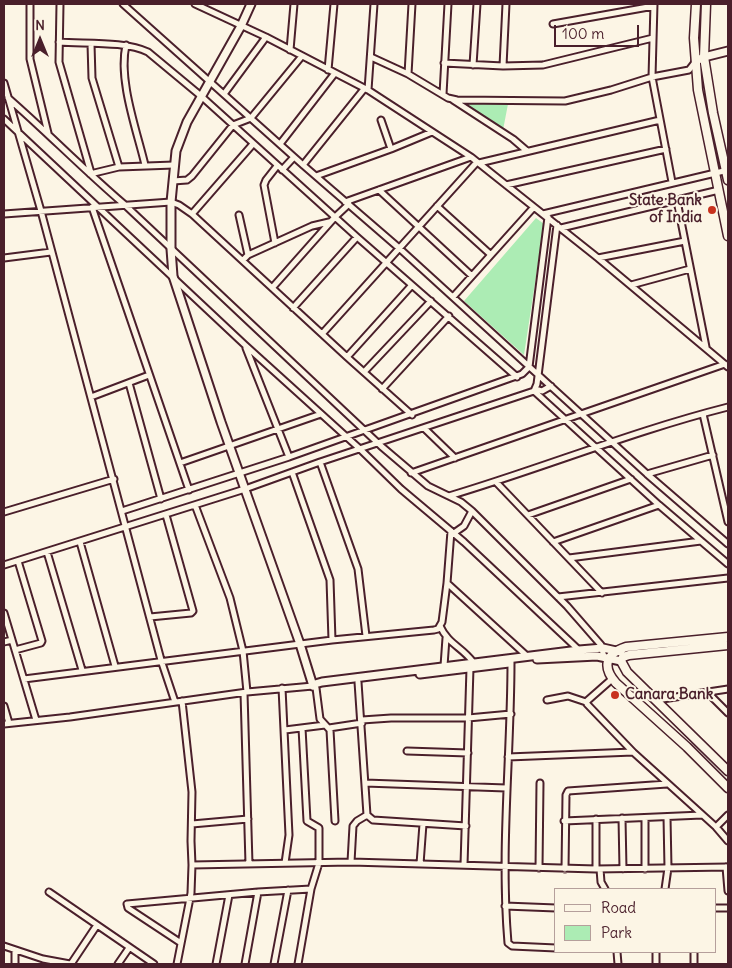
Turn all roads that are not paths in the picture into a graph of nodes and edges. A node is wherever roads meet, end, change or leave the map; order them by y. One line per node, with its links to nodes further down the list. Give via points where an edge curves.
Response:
1 (30, 4): 51 (street, via 30,59)
2 (60, 4): 20 (street)
3 (123, 4): 36 (street)
4 (195, 4): 17 (street)
5 (251, 4): 17 (main road)
6 (294, 4): 23 (street)
7 (334, 4): 32 (street)
8 (374, 4): 26 (street)
9 (412, 4): 34 (street)
10 (448, 4): 29 (street)
11 (476, 4): 30 (street)
12 (506, 4): 31 (street)
13 (696, 4): 28 (main road)
14 (706, 4): 27 (main road)
15 (654, 5): 16 (street); 19 (street)
16 (553, 24)
17 (241, 26): 18 (street); 36 (main road)
18 (266, 37): 23 (street); 39 (street)
19 (653, 38): 31 (street, via 542,65); 35 (street)
20 (59, 42): 21 (street); 67 (street, via 60,65)
21 (91, 44): 22 (street); 63 (street, via 92,78)
22 (126, 45): 41 (street, via 148,52); 60 (street, via 126,83)
23 (290, 50): 25 (street)
24 (728, 51): 27 (main road)
25 (302, 56): 32 (street); 44 (street)
26 (371, 57): 34 (street); 38 (street)
27 (704, 57): 28 (main road); 65 (main road)
28 (696, 61): 35 (street, via 689,70); 66 (main road, via 698,90)
29 (444, 63): 30 (street); 40 (street)
30 (474, 65): 31 (street)
31 (503, 66)
32 (328, 70): 33 (street)
33 (335, 73): 38 (street); 53 (street)
34 (408, 74): 40 (street)
35 (652, 78): 43 (street, via 565,101); 47 (street)
36 (210, 81): 39 (street); 41 (main road)
37 (4, 82): 42 (street)
38 (366, 89): 50 (street); 62 (street)
39 (224, 94): 44 (street)
40 (443, 94): 43 (street)
41 (201, 96): 48 (street); 61 (main road, via 176,151)
42 (8, 98): 49 (street); 51 (street)
43 (453, 100): 56 (street, via 514,139)
44 (251, 118): 48 (street); 53 (street)
45 (4, 119): 49 (street)
46 (381, 120): 54 (street)
47 (660, 120): 55 (street); 56 (street)
48 (233, 125): 52 (street); 70 (street, via 192,176)
49 (17, 131): 80 (street); 82 (street)
50 (432, 132): 54 (street); 58 (street)
51 (48, 133): 67 (street)
52 (253, 144): 64 (street); 84 (street)
53 (280, 144): 57 (street)
54 (391, 149): 68 (street)
55 (666, 150): 71 (street); 72 (street)
56 (527, 151): 59 (street)
57 (294, 157): 62 (street); 64 (street)
58 (471, 157): 59 (street); 73 (street)
59 (478, 163): 72 (street); 79 (street)
60 (145, 165): 61 (street); 63 (street)
61 (174, 165): 70 (main road)
62 (304, 165): 68 (street)
63 (119, 168): 67 (street)
64 (280, 168): 87 (street); 94 (street, via 264,185)
65 (727, 170): 66 (street); 69 (main road)
66 (715, 173): 71 (street); 74 (main road)
67 (90, 174): 78 (street)
68 (316, 176): 77 (street)
69 (728, 180)
70 (173, 182): 76 (main road)
71 (672, 182): 86 (street)
72 (506, 185): 81 (street)
73 (379, 190): 77 (street); 90 (street)
74 (719, 190): 75 (street); 91 (main road)
75 (677, 201): 89 (street); 93 (street)
76 (171, 202): 78 (street); 84 (street); 96 (main road)
77 (347, 203): 87 (street); 95 (street)
78 (125, 205): 80 (street); 96 (street)
79 (437, 206): 90 (street); 98 (street)
80 (95, 207): 82 (street); 105 (street); 124 (street)
81 (534, 207): 86 (street); 98 (street)
82 (41, 210): 83 (street); 97 (street)
83 (4, 214)
84 (192, 214): 102 (street)
85 (240, 214): 99 (street)
86 (545, 216): 89 (street); 121 (street)
87 (334, 217): 88 (street); 92 (street)
88 (329, 222): 94 (street); 109 (street)
89 (559, 226): 101 (street); 123 (street)
90 (418, 227): 95 (street); 106 (street)
91 (728, 236)
92 (356, 237): 103 (street); 112 (street)
93 (685, 241): 101 (street); 104 (street)
94 (275, 243): 99 (street)
95 (399, 248): 103 (street); 110 (street)
96 (171, 249): 105 (main road); 139 (street)
97 (51, 252): 100 (street); 130 (street)
98 (490, 254): 106 (street)
99 (248, 255): 102 (street)
100 (4, 258)
101 (598, 258): 108 (street)
102 (243, 260): 109 (street)
103 (386, 262): 107 (street); 115 (street)
104 (690, 268): 108 (street); 114 (street)
105 (173, 276): 117 (street); 143 (main road)
106 (472, 276): 110 (street)
107 (412, 285): 111 (street); 119 (street)
108 (631, 286): 116 (street)
109 (272, 288): 112 (street)
110 (453, 297): 121 (street)
111 (431, 301): 113 (street); 122 (street)
112 (293, 308): 115 (street)
113 (449, 316): 125 (street); 128 (street)
114 (703, 332): 116 (street); 118 (street)
115 (322, 334): 119 (street)
116 (697, 340): 118 (street)
117 (245, 345): 132 (street); 138 (street)
118 (706, 348): 120 (street)
119 (347, 357): 122 (street)
120 (726, 366): 135 (street)
121 (529, 367): 123 (street); 125 (street)
122 (364, 372): 128 (street)
123 (538, 373): 127 (street); 129 (street)
124 (149, 375): 126 (street); 150 (street)
125 (517, 377): 134 (street)
126 (129, 383): 130 (street); 161 (street)
127 (551, 386): 129 (street); 135 (street)
128 (382, 389): 134 (street)
129 (535, 390): 136 (street); 137 (street)
130 (91, 397): 155 (street)
131 (728, 407): 133 (street)
132 (321, 414): 138 (street); 140 (street)
133 (703, 414): 141 (street); 146 (street)
134 (412, 415): 139 (street)
135 (582, 415): 136 (street); 141 (street)
136 (565, 420): 144 (street); 148 (street)
137 (424, 428): 142 (street); 148 (street)
138 (278, 430): 143 (street); 147 (street)
139 (365, 431): 140 (street); 142 (street)
140 (346, 437): 145 (street); 147 (street)
141 (611, 441): 144 (street); 154 (street)
142 (378, 443): 145 (street); 152 (street)
143 (229, 446): 150 (street); 153 (main road)
144 (596, 447): 156 (street); 157 (street)
145 (360, 449): 149 (street); 171 (street, via 401,489)
146 (713, 455): 154 (street); 169 (street)
147 (289, 457): 153 (street)
148 (455, 458): 152 (street)
149 (320, 462): 151 (street); 188 (street, via 358,569)
150 (180, 463): 159 (street)
151 (292, 472): 158 (street); 192 (street, via 330,580)
152 (411, 473): 160 (street)
153 (240, 474): 158 (main road); 159 (street)
154 (647, 474): 175 (street)
155 (114, 479): 164 (street); 166 (street)
156 (631, 479): 163 (street); 168 (street)
157 (496, 482): 160 (street); 168 (street)
158 (245, 489): 162 (street); 194 (main road)
159 (189, 490): 161 (street)
160 (449, 496): 165 (street)
161 (161, 499): 164 (street)
162 (195, 505): 167 (street); 200 (street, via 227,586)
163 (659, 505): 172 (street); 174 (street)
164 (122, 511): 170 (street)
165 (472, 511): 171 (street, via 464,526); 184 (street)
166 (4, 512)
167 (166, 515): 170 (street); 186 (street, via 193,611)
168 (528, 515): 174 (street)
169 (728, 522)
170 (127, 528): 173 (street); 186 (street)
171 (453, 532): 182 (street); 198 (street)
172 (701, 541): 177 (street); 179 (street)
173 (80, 542): 176 (street); 209 (street)
174 (553, 542): 177 (street)
175 (728, 544)
176 (47, 552): 178 (street); 211 (street)
177 (569, 558): 183 (street)
178 (18, 561): 180 (street); 197 (street, via 42,641)
179 (728, 564)
180 (4, 565)
181 (728, 578): 183 (street)
182 (447, 582): 187 (street); 202 (street)
183 (602, 593): 184 (street)
184 (558, 597): 196 (street)
185 (4, 613): 191 (street)
186 (150, 617): 205 (street)
187 (440, 626): 188 (street, via 434,630); 190 (street)
188 (366, 636): 192 (street)
189 (728, 637): 199 (main road)
190 (446, 638): 208 (street, via 465,651); 210 (street)
191 (12, 640): 193 (street); 197 (street)
192 (332, 640): 194 (street)
193 (4, 642)
194 (300, 644): 200 (street); 215 (main road)
195 (728, 645): 201 (main road)
196 (603, 648): 198 (main road); 199 (main road); 204 (street)
197 (15, 650): 212 (street)
198 (579, 650): 202 (main road); 203 (street)
199 (616, 650): 201 (main road); 204 (main road)
200 (243, 651): 205 (street); 219 (street)
201 (629, 655): 206 (main road, via 622,657)
202 (526, 656): 208 (main road)
203 (584, 656): 204 (main road); 207 (main road)
204 (607, 658): 206 (main road); 213 (main road)
205 (161, 660): 209 (street); 223 (street)
206 (621, 661): 221 (main road, via 627,672)
207 (511, 662): 208 (main road); 227 (street)
208 (472, 665): 210 (main road); 214 (main road); 228 (street)
209 (115, 666): 211 (street)
210 (444, 666): 215 (main road, via 322,682)
211 (82, 670): 212 (street)
212 (24, 678): 229 (street)
213 (612, 679): 224 (street); 245 (main road)
214 (358, 682): 215 (main road); 230 (street)
215 (315, 687): 216 (street); 232 (street, via 320,720)
216 (282, 688): 219 (street); 234 (street)
217 (728, 689): 218 (street)
218 (707, 692): 221 (street); 226 (street)
219 (245, 693): 222 (street); 252 (street)
220 (547, 700): 224 (street, via 568,696)
221 (656, 700): 239 (main road)
222 (182, 701): 223 (street); 256 (street, via 192,792)
223 (175, 702): 229 (street)
224 (586, 702): 236 (street)
225 (4, 706): 231 (street)
226 (728, 713)
227 (510, 714): 228 (street); 238 (street)
228 (468, 718): 230 (street, via 391,718); 237 (street)
229 (36, 720): 231 (street)
230 (362, 722): 232 (street); 240 (street)
231 (6, 724)
232 (327, 726): 233 (street); 254 (street)
233 (302, 728): 234 (street); 263 (street, via 307,821 319,827)
234 (285, 730): 262 (street, via 289,835)
235 (408, 751): 237 (street)
236 (633, 752): 238 (street); 242 (street)
237 (468, 753): 243 (street)
238 (508, 757): 244 (street)
239 (728, 771)
240 (365, 783): 243 (street); 246 (street)
241 (540, 783): 270 (street)
242 (667, 784): 247 (street); 255 (street, via 568,791)
243 (467, 786): 244 (street); 258 (street)
244 (506, 788): 268 (street)
245 (728, 788)
246 (367, 815): 257 (street, via 373,820); 261 (street, via 353,826)
247 (702, 815): 249 (street); 259 (street)
248 (728, 815): 259 (street)
249 (666, 817): 251 (street); 272 (street)
250 (622, 818): 251 (street); 253 (street); 275 (street)
251 (645, 818): 271 (street)
252 (248, 819): 256 (street); 264 (street)
253 (596, 819): 255 (street); 274 (street)
254 (335, 821)
255 (564, 821): 273 (street)
256 (192, 824): 266 (street)
257 (424, 824): 258 (street); 265 (street)
258 (466, 826): 267 (street)
259 (716, 827): 260 (street)
260 (728, 841)
261 (351, 862): 263 (street); 265 (street)
262 (285, 863): 263 (street); 264 (street)
263 (319, 863): 279 (street)
264 (249, 864): 266 (street)
265 (420, 864): 267 (street)
266 (192, 865): 284 (street)
267 (464, 865): 268 (street)
268 (504, 867): 270 (street); 285 (street)
269 (727, 867): 272 (street); 280 (street)
270 (539, 868): 273 (street)
271 (645, 868): 272 (street); 275 (street)
272 (668, 868): 277 (street)
273 (565, 869): 274 (street)
274 (598, 869): 275 (street); 276 (street)
275 (623, 869)
276 (604, 888)
277 (665, 888)
278 (288, 890): 279 (street); 282 (street); 301 (street)
279 (311, 890): 302 (street)
280 (728, 891)
281 (49, 892): 287 (street)
282 (258, 892): 283 (street); 300 (street)
283 (229, 895): 284 (street); 299 (street)
284 (190, 898): 288 (street); 288 (street, via 127,904 128,908)
285 (504, 906): 286 (street); 291 (street, via 508,944)
286 (554, 908)
287 (97, 925): 290 (street); 295 (street)
288 (181, 943): 298 (street)
289 (4, 946): 292 (street)
290 (129, 948): 296 (street); 297 (street)
291 (554, 948)
292 (15, 950): 293 (street); 294 (street)
293 (43, 961): 295 (street)
294 (15, 964)
295 (70, 964)
296 (118, 964)
297 (153, 964)
298 (177, 964)
299 (216, 964)
300 (245, 964)
301 (274, 964)
302 (298, 964)

